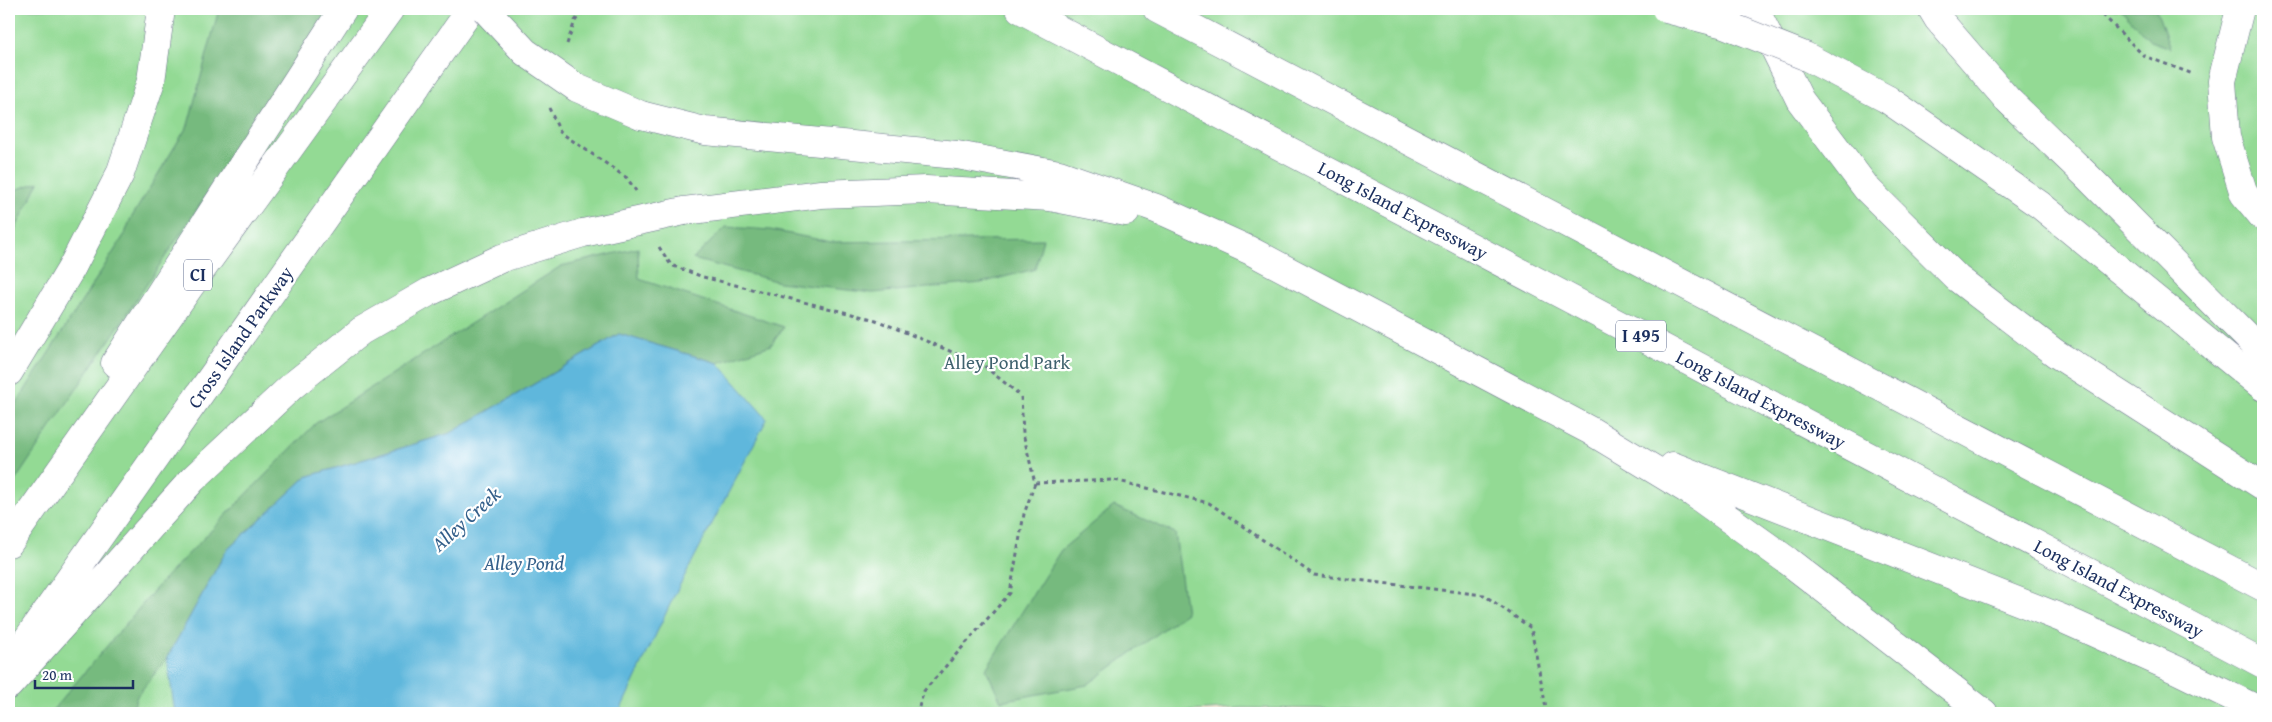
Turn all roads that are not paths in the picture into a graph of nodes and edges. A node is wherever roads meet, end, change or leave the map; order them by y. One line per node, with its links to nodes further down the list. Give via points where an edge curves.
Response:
1 (161, 9): 15 (main road, via 151,81 120,174 71,269)
2 (343, 9): 19 (main road)
3 (390, 9): 20 (main road, CI)
4 (471, 9): 23 (main road, Cross Island Parkway)
5 (485, 9): 13 (main road, bridge, via 525,52 577,88 641,115 705,131 957,155 1059,174 1156,208)
6 (1020, 9): 22 (main road, Long Island Expressway / I 495)
7 (1157, 9): 21 (main road)
8 (1666, 9): 16 (main road, bridge, via 1724,24 1805,56 1887,99 2040,205)
9 (1755, 9): 18 (main road, via 1800,100 1856,175 1957,278 2055,353)
10 (1932, 9): 14 (main road, via 2007,99)
11 (2240, 9): 12 (main road, via 2222,81 2226,137 2244,194)
12 (2263, 217)
13 (1249, 250): 17 (main road); 24 (main road, bridge, via 1144,216 1050,197 926,190 821,194 684,212 583,233 502,258 429,292 361,331 292,386 193,479)
14 (2263, 353)
15 (9, 372)
16 (2263, 387)
17 (1591, 431): 25 (main road, via 2061,618); 26 (main road, via 1693,493 1788,560)
18 (2263, 486)
19 (9, 526)
20 (9, 543)
21 (2263, 587)
22 (2263, 664)
23 (9, 665)
24 (9, 685)
25 (2263, 712)
26 (1984, 713)

